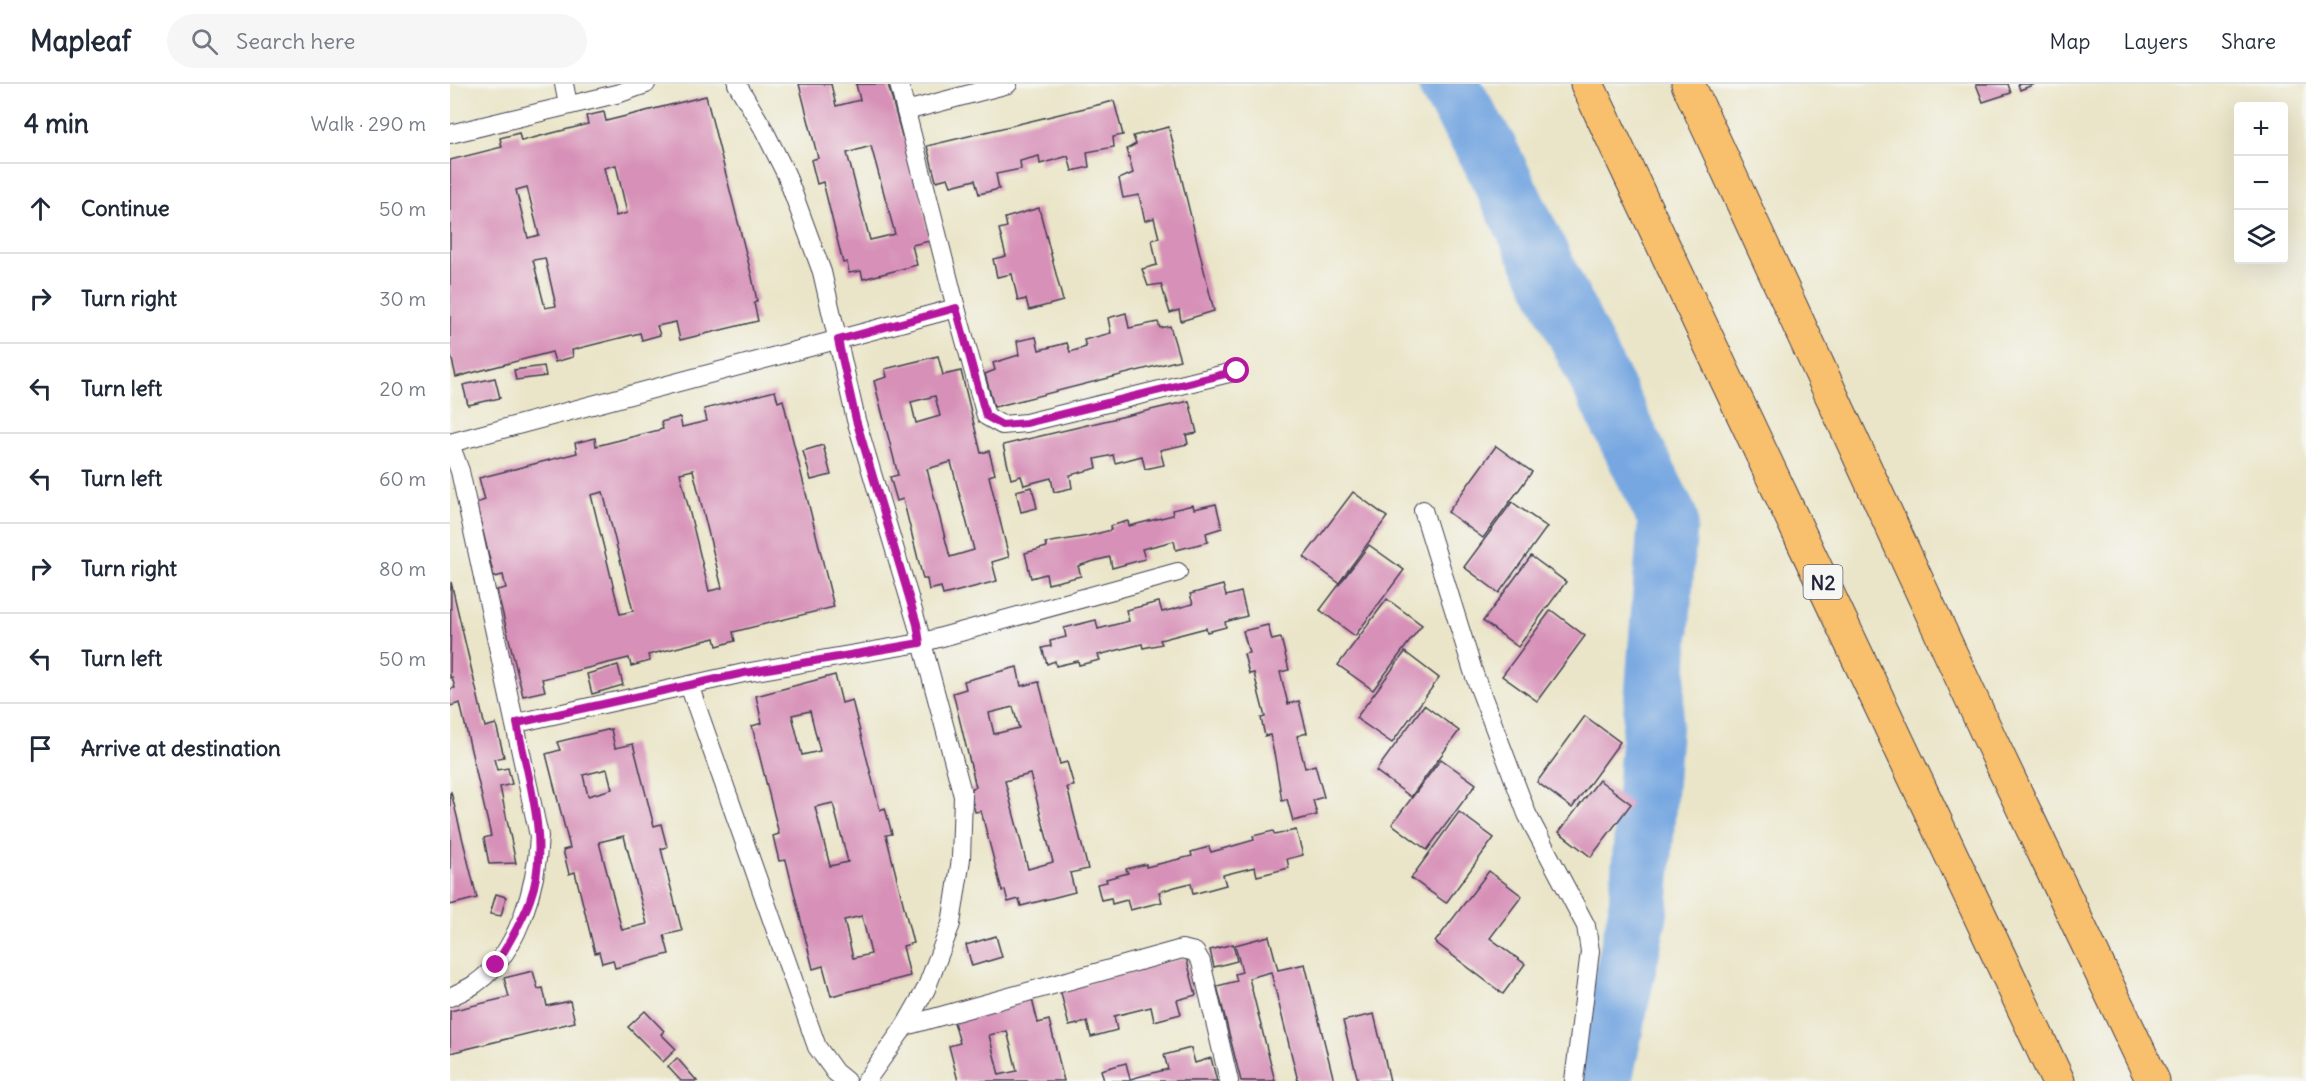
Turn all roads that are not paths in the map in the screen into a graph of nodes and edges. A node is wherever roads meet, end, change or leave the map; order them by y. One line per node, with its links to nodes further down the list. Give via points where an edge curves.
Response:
1 (564, 84): 8 (lane)
2 (646, 84): 8 (lane)
3 (899, 84): 9 (lane)
4 (1008, 84): 9 (lane)
5 (1587, 84): 27 (highway, N2)
6 (1688, 84): 28 (highway, via 1983,726)
7 (746, 88): 12 (lane, via 786,174 822,272)
8 (568, 105): 10 (lane)
9 (906, 111): 11 (lane)
10 (450, 134)
11 (956, 308): 12 (lane); 13 (lane, via 986,416 1002,425 1026,423)
12 (838, 340): 14 (lane); 18 (lane, via 856,420)
13 (1237, 371)
14 (450, 443): 15 (lane)
15 (455, 472): 20 (lane)
16 (1423, 510): 26 (lane, via 1474,674 1527,814 1586,926 1590,951)
17 (1178, 572): 18 (lane)
18 (920, 643): 19 (lane); 22 (lane, via 963,796 961,859 951,924 926,989)
19 (689, 685): 20 (lane); 23 (lane, via 817,1047)
20 (517, 723): 21 (lane, via 539,836 538,867 530,900 496,965 475,984)
21 (450, 997)
22 (905, 1026): 24 (lane); 25 (lane, via 1182,949 1195,952 1201,962)
23 (846, 1081)
24 (866, 1081)
25 (1229, 1081)
26 (1574, 1081)
27 (2058, 1081)
28 (2153, 1081)

